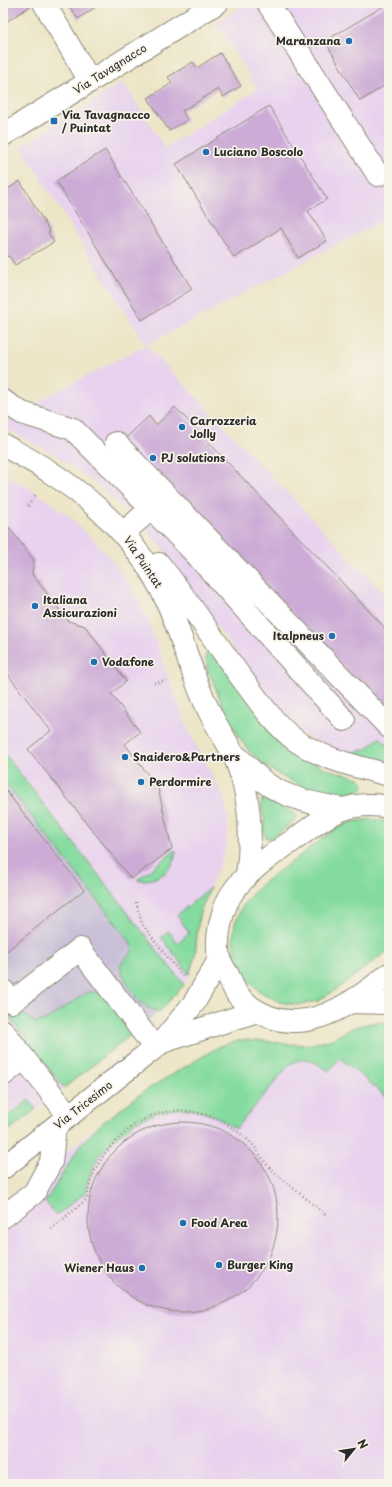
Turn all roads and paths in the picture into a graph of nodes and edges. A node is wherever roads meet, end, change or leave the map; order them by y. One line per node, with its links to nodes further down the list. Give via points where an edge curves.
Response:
1 (44, 3): 4 (main road)
2 (217, 3): 4 (main road, Via Tavagnacco)
3 (268, 3): 6 (main road)
4 (90, 81): 5 (main road, Via Tavagnacco)
5 (3, 135)
6 (378, 175)
7 (3, 401): 12 (main road, via 22,412 73,429)
8 (116, 443): 17 (main road)
9 (3, 445): 13 (main road, Via Puintat, via 72,486)
10 (37, 493): 11 (path)
11 (28, 506)
12 (151, 508): 13 (main road); 16 (main road)
13 (123, 533): 18 (main road, Via Puintat, via 147,565 170,606 204,700); 19 (main road, via 159,564 264,709 280,727 296,740 326,756)
14 (169, 680): 15 (path)
15 (154, 683)
16 (344, 720)
17 (389, 727)
18 (232, 751): 21 (main road, Via Puintat, via 264,781 280,791 312,803); 22 (main road, Via Puintat, via 248,803 250,845)
19 (389, 775)
20 (389, 807): 21 (main road, via 361,804)
21 (342, 809): 22 (main road, via 301,834)
22 (247, 875): 24 (main road, via 234,890 224,910 218,930)
23 (136, 902): 26 (path, via 142,924)
24 (220, 958): 30 (main road, via 237,994); 32 (main road, Via Tricesimo, via 194,1003)
25 (389, 974): 28 (main road)
26 (186, 981)
27 (3, 990): 32 (main road, via 12,1002 80,949)
28 (350, 1002): 29 (main road); 30 (main road, via 307,1020 276,1019)
29 (389, 1003)
30 (257, 1012): 32 (main road, Via Tricesimo)
31 (3, 1031): 33 (main road)
32 (159, 1045): 35 (main road, Via Tricesimo)
33 (24, 1058): 34 (main road); 35 (main road)
34 (3, 1075)
35 (62, 1121): 36 (main road, Via Tricesimo); 38 (main road, via 51,1162 34,1193)
36 (3, 1168)
37 (326, 1215): 39 (path, via 270,1168 250,1142 236,1130 203,1114 180,1110 139,1121 120,1137 100,1158 89,1183 87,1199)
38 (3, 1217)
39 (51, 1229)

